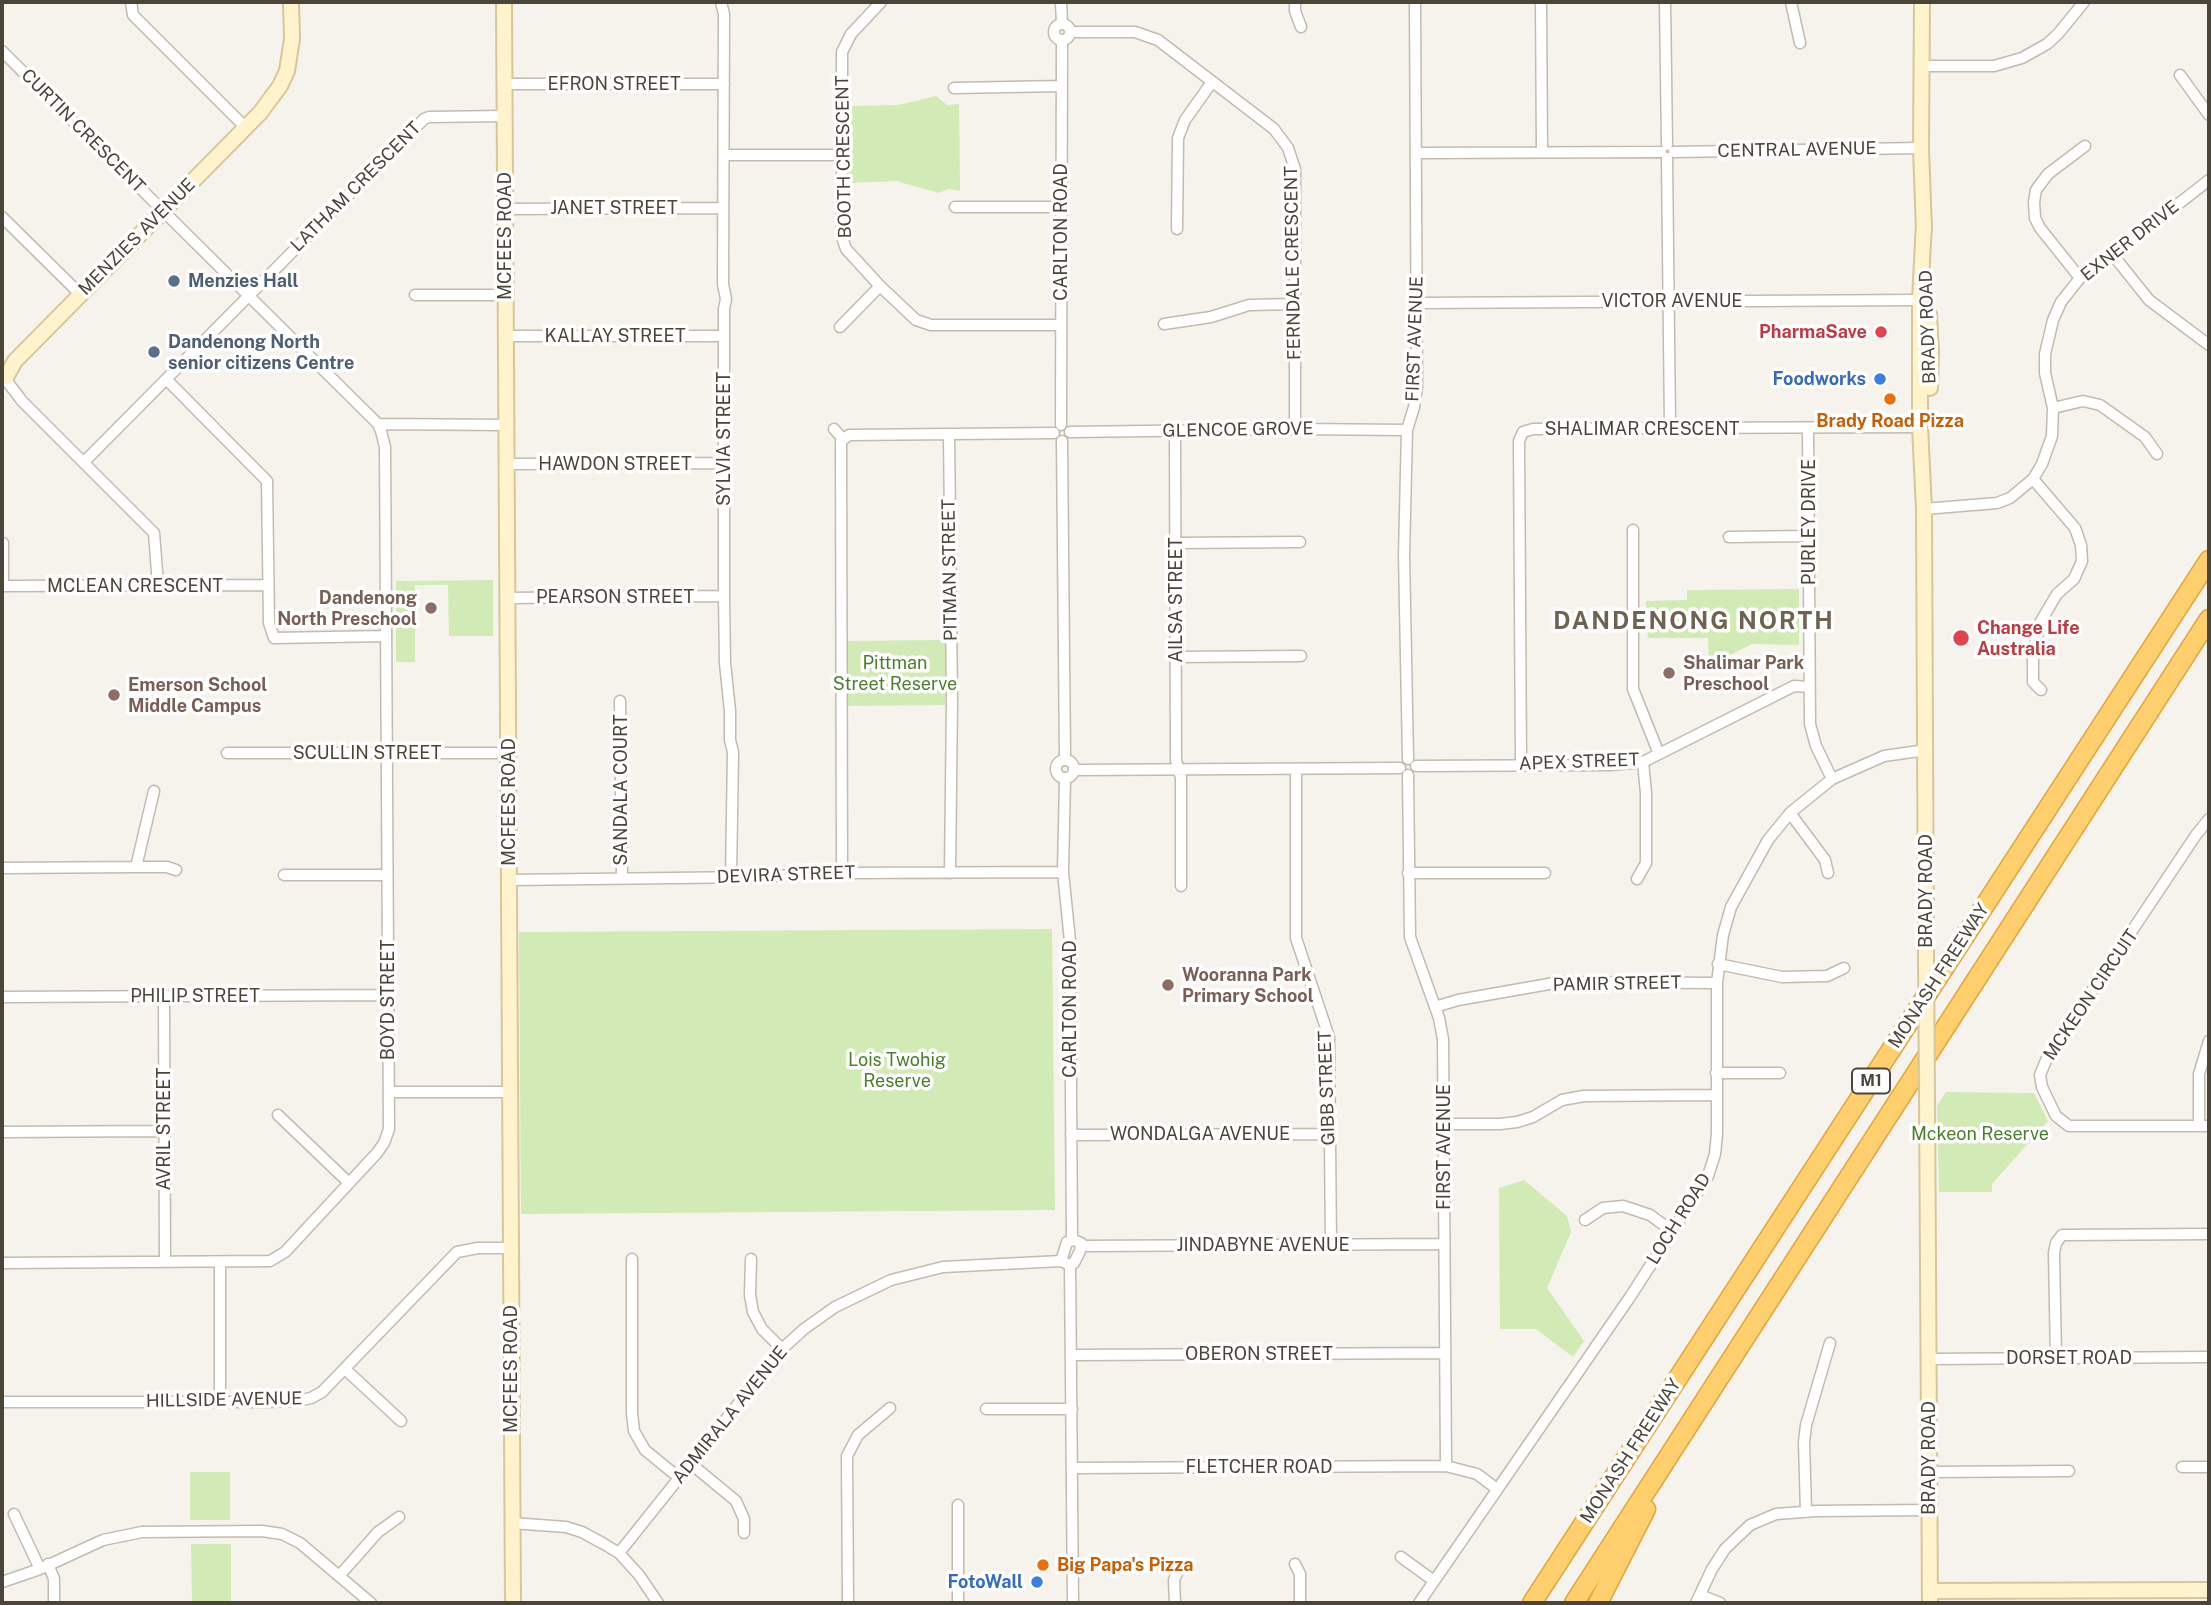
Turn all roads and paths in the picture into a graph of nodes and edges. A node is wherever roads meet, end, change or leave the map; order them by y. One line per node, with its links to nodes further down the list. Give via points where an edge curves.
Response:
1 (131, 2): 27 (street, via 133,15)
2 (291, 2): 27 (street, MENZIES AVENUE, via 294,67 288,87)
3 (504, 2): 22 (street, MCFEES ROAD)
4 (722, 2): 21 (street, SYLVIA STREET)
5 (879, 2): 34 (street, BOOTH CRESCENT, via 842,52)
6 (1061, 2): 15 (street)
7 (1295, 2): 14 (street)
8 (1415, 2): 32 (street, FIRST AVENUE)
9 (1541, 2): 30 (street)
10 (1665, 2): 31 (street)
11 (1791, 2): 16 (street)
12 (1922, 2): 18 (street, BRADY ROAD)
13 (2084, 2): 18 (street, via 2047,44 2022,58 1994,66)
14 (1301, 27)
15 (1066, 28): 20 (street, FERNDALE CRESCENT, via 1147,35); 23 (street, CARLTON ROAD)
16 (1800, 43)
17 (2, 51): 40 (street, CURTIN CRESCENT)
18 (1922, 66): 29 (street, BRADY ROAD)
19 (2180, 75): 26 (street)
20 (1212, 82): 42 (street, via 1178,138); 53 (street, FERNDALE CRESCENT, via 1274,129 1292,158)
21 (724, 83): 22 (street, EFRON STREET); 33 (street, SYLVIA STREET)
22 (504, 84): 25 (street, MCFEES ROAD)
23 (1061, 86): 24 (street); 37 (street, CARLTON ROAD)
24 (954, 88)
25 (505, 116): 38 (street, MCFEES ROAD); 47 (street, LATHAM CRESCENT, via 424,119)
26 (2209, 116)
27 (245, 127): 40 (street, MENZIES AVENUE)
28 (2085, 146): 44 (street, via 2048,174 2036,190 2034,202 2040,228)
29 (1921, 148): 31 (street, CENTRAL AVENUE); 50 (street, BRADY ROAD)
30 (1542, 152): 31 (street, CENTRAL AVENUE); 32 (street, CENTRAL AVENUE)
31 (1667, 152): 51 (street)
32 (1416, 153): 52 (street, FIRST AVENUE)
33 (724, 155): 34 (street); 39 (street, SYLVIA STREET)
34 (842, 155): 45 (street, BOOTH CRESCENT, via 842,237 851,257)
35 (2209, 180): 43 (street, EXNER DRIVE)
36 (955, 207): 37 (street)
37 (1062, 207): 55 (street, CARLTON ROAD)
38 (505, 208): 39 (street, JANET STREET); 49 (street, MCFEES ROAD)
39 (723, 208): 58 (street, SYLVIA STREET)
40 (163, 211): 46 (street, MENZIES AVENUE); 47 (street, CURTIN CRESCENT)
41 (2, 217): 46 (street)
42 (1177, 229)
43 (2113, 256): 44 (street, EXNER DRIVE); 59 (street, via 2149,300)
44 (2080, 278): 62 (street, EXNER DRIVE, via 2061,302 2048,338 2045,373)
45 (880, 286): 55 (street, BOOTH CRESCENT, via 916,320 931,325); 56 (street)
46 (80, 294): 60 (street, MENZIES AVENUE)
47 (249, 295): 61 (street, LATHAM CRESCENT); 63 (street, CURTIN CRESCENT)
48 (415, 295): 49 (street)
49 (505, 295): 57 (street, MCFEES ROAD)
50 (1924, 300): 51 (street, VICTOR AVENUE); 66 (street, BRADY ROAD, via 1931,352)
51 (1668, 301): 52 (street, VICTOR AVENUE); 68 (street)
52 (1417, 303): 72 (street, FIRST AVENUE, via 1417,387)
53 (1295, 304): 54 (street, via 1249,306); 71 (street, FERNDALE CRESCENT)
54 (1164, 324)
55 (1061, 325): 67 (street, CARLTON ROAD)
56 (839, 327)
57 (506, 336): 58 (street, KALLAY STREET); 65 (street, MCFEES ROAD)
58 (724, 336): 81 (street, SYLVIA STREET)
59 (2209, 345)
60 (5, 376): 80 (street, via 22,401)
61 (167, 380): 80 (street, LATHAM CRESCENT); 93 (street, via 267,481)
62 (2053, 408): 79 (street, via 2082,401 2100,405 2145,437); 83 (street, EXNER DRIVE, via 2052,436)
63 (378, 424): 64 (street); 76 (street, BOYD STREET)
64 (412, 425): 65 (street); 76 (street)
65 (506, 425): 82 (street, MCFEES ROAD)
66 (1924, 427): 69 (street, SHALIMAR CRESCENT); 84 (street, BRADY ROAD)
67 (1065, 428): 73 (street, GLENCOE GROVE); 74 (street, via 1056,426); 78 (street, via 1068,437)
68 (1670, 428): 69 (street, SHALIMAR CRESCENT); 112 (street, SHALIMAR CRESCENT, via 1522,432)
69 (1808, 428): 86 (street, PURLEY DRIVE)
70 (834, 429): 77 (street)
71 (1295, 429): 72 (street, GLENCOE GROVE); 73 (street, GLENCOE GROVE)
72 (1407, 430): 111 (street, FIRST AVENUE, via 1404,555)
73 (1174, 431): 90 (street, AILSA STREET)
74 (1054, 433): 75 (street); 78 (street)
75 (949, 435): 77 (street, via 849,435); 127 (street, PITMAN STREET)
76 (383, 436): 98 (street, BOYD STREET)
77 (844, 439): 126 (street, via 840,445)
78 (1062, 441): 109 (street)
79 (2157, 454)
80 (84, 462): 92 (street, via 154,533)
81 (724, 463): 82 (street, HAWDON STREET); 95 (street, SYLVIA STREET)
82 (507, 464): 96 (street, MCFEES ROAD)
83 (2033, 479): 84 (street, EXNER DRIVE, via 1997,503); 102 (street, via 2075,528 2082,561 2074,579 2057,594 2041,621 2033,652 2033,682)
84 (1924, 509): 104 (street, BRADY ROAD)
85 (1633, 530): 108 (street, via 1633,689)
86 (1808, 536): 87 (street); 101 (street, PURLEY DRIVE)
87 (1729, 537)
88 (1300, 542): 90 (street)
89 (3, 543): 94 (street)
90 (1176, 543): 100 (street, AILSA STREET)
91 (2209, 560): 226 (highway, MONASH FREEWAY / M1)
92 (158, 585): 93 (street, MCLEAN CRESCENT); 94 (street, MCLEAN CRESCENT)
93 (268, 585): 98 (street, via 270,628 276,639)
94 (2, 586)
95 (724, 596): 96 (street, PEARSON STREET); 133 (street, SYLVIA STREET, via 733,752)
96 (507, 598): 107 (street, MCFEES ROAD)
97 (2209, 619): 186 (highway, MONASH FREEWAY / M1)
98 (386, 636): 106 (street, BOYD STREET)
99 (1301, 656): 100 (street)
100 (1176, 657): 113 (street, AILSA STREET)
101 (1809, 687): 108 (street, APEX STREET, via 1794,686); 118 (street, PURLEY DRIVE, via 1813,738)
102 (2041, 690)
103 (621, 701): 134 (street, SANDALA COURT)
104 (1926, 750): 118 (street, LOCH ROAD, via 1884,756); 179 (street, BRADY ROAD, bridge)
105 (226, 753): 106 (street, SCULLIN STREET)
106 (387, 753): 107 (street, SCULLIN STREET); 131 (street, BOYD STREET)
107 (508, 753): 136 (street, MCFEES ROAD)
108 (1659, 754): 110 (street, APEX STREET)
109 (1065, 759): 115 (street); 117 (street, via 1056,770)
110 (1643, 762): 112 (street, APEX STREET); 135 (street, via 1646,863)
111 (1412, 763): 112 (street, APEX STREET); 116 (street, via 1413,774)
112 (1521, 765)
113 (1179, 769): 114 (street); 115 (street); 137 (street, AILSA STREET)
114 (1296, 769): 116 (street); 156 (street, GIBB STREET, via 1296,938 1329,1037)
115 (1075, 770): 117 (street)
116 (1404, 772): 128 (street, FIRST AVENUE)
117 (1065, 779): 125 (street, CARLTON ROAD)
118 (1832, 779): 120 (street, LOCH ROAD)
119 (154, 791): 122 (street)
120 (1790, 813): 130 (street, via 1825,860); 138 (street, LOCH ROAD, via 1768,840 1731,907)
121 (2209, 819): 153 (street, MCKEON CIRCUIT, via 2040,1074 2056,1116 2069,1126)
122 (136, 866): 123 (street); 124 (street)
123 (2, 868)
124 (176, 870)
125 (1063, 872): 127 (street, DEVIRA STREET); 157 (street, CARLTON ROAD, via 1070,941)
126 (842, 873): 127 (street, DEVIRA STREET); 133 (street, DEVIRA STREET)
127 (950, 873)
128 (1408, 873): 129 (street); 144 (street, FIRST AVENUE, via 1410,937)
129 (1545, 873)
130 (1828, 873)
131 (387, 874): 132 (street); 141 (street, BOYD STREET)
132 (284, 875)
133 (731, 877): 134 (street, DEVIRA STREET)
134 (622, 878): 136 (street, DEVIRA STREET)
135 (1637, 878)
136 (509, 880): 149 (street, MCFEES ROAD)
137 (1181, 886)
138 (1718, 964): 139 (street, via 1782,976 1827,976); 140 (street, LOCH ROAD)
139 (1844, 968)
140 (1717, 983): 144 (street, PAMIR STREET, via 1560,982); 146 (street, LOCH ROAD)
141 (388, 995): 142 (street, PHILIP STREET); 148 (street, BOYD STREET)
142 (164, 996): 143 (street, PHILIP STREET); 154 (street, AVRIL STREET)
143 (2, 997)
144 (1435, 1007): 152 (street, FIRST AVENUE, via 1443,1039)
145 (2209, 1041): 153 (street, via 2199,1074)
146 (1716, 1073): 147 (street); 150 (street, LOCH ROAD)
147 (1780, 1073)
148 (389, 1092): 149 (street); 158 (street, BOYD STREET, via 389,1129 384,1143)
149 (510, 1092): 166 (street, MCFEES ROAD)
150 (1716, 1095): 152 (street, via 1573,1097 1517,1122); 160 (street, LOCH ROAD, via 1715,1154 1708,1176)
151 (278, 1115): 158 (street)
152 (1444, 1124): 164 (street, FIRST AVENUE)
153 (2204, 1126)
154 (163, 1131): 155 (street); 169 (street, AVRIL STREET)
155 (2, 1132)
156 (1330, 1134): 157 (street, WONDALGA AVENUE); 163 (street, GIBB STREET)
157 (1071, 1135): 162 (street, CARLTON ROAD)
158 (349, 1183): 170 (street, BOYD STREET, via 275,1259)
159 (1585, 1220): 160 (street, via 1603,1208 1623,1206 1650,1215)
160 (1672, 1231): 196 (street, LOCH ROAD)
161 (2209, 1234): 178 (street, via 2062,1235 2054,1253)
162 (1072, 1240): 165 (street); 172 (street, via 1065,1245)
163 (1331, 1244): 164 (street, JINDABYNE AVENUE); 165 (street, JINDABYNE AVENUE)
164 (1444, 1244): 175 (street, FIRST AVENUE)
165 (1082, 1246): 172 (street, via 1076,1260)
166 (511, 1248): 180 (street, HILLSIDE AVENUE, via 457,1252); 202 (street, MCFEES ROAD)
167 (632, 1259): 195 (street, via 634,1430 645,1450)
168 (751, 1259): 174 (street, via 753,1312)
169 (165, 1262): 170 (street, BOYD STREET); 171 (street, BOYD STREET)
170 (220, 1262): 181 (street)
171 (2, 1263)
172 (1066, 1263): 174 (street, ADMIRALA AVENUE, via 959,1265 891,1280 835,1307); 176 (street)
173 (1830, 1343): 199 (street, via 1806,1425)
174 (782, 1349): 188 (street, ADMIRALA AVENUE)
175 (1445, 1353): 176 (street, OBERON STREET); 189 (street, FIRST AVENUE)
176 (1072, 1355): 185 (street)
177 (2209, 1357): 178 (street, DORSET ROAD)
178 (2056, 1358): 179 (street, DORSET ROAD)
179 (1928, 1359): 194 (street, BRADY ROAD)
180 (345, 1369): 181 (street, HILLSIDE AVENUE, via 311,1398); 187 (street)
181 (220, 1401): 182 (street, HILLSIDE AVENUE)
182 (2, 1402)
183 (890, 1408): 220 (street, via 858,1435 847,1456)
184 (986, 1409): 185 (street)
185 (1072, 1409): 192 (street)
186 (1697, 1409): 227 (highway, MONASH FREEWAY / M1); 228 (highway)
187 (401, 1422)
188 (690, 1463): 195 (street, ADMIRALA AVENUE); 203 (street, via 736,1502)
189 (1446, 1466): 192 (street, FLETCHER ROAD); 196 (street, via 1477,1474)
190 (2182, 1467): 191 (street)
191 (2209, 1467)
192 (1073, 1468): 222 (street)
193 (2069, 1471): 194 (street)
194 (1929, 1472): 198 (street, BRADY ROAD)
195 (678, 1477): 204 (street, ADMIRALA AVENUE)
196 (1497, 1489): 210 (street, LOCH ROAD)
197 (958, 1505): 221 (street)
198 (1930, 1510): 199 (street); 214 (street, BRADY ROAD)
199 (1806, 1511): 215 (street, via 1776,1514 1750,1525 1725,1549)
200 (14, 1514): 208 (street)
201 (399, 1517): 209 (street, via 378,1532)
202 (512, 1523): 204 (street, via 566,1527); 218 (street, MCFEES ROAD)
203 (744, 1533)
204 (618, 1553): 219 (street)
205 (1401, 1557): 210 (street)
206 (1295, 1564): 224 (street, via 1300,1574)
207 (1180, 1566): 223 (street, via 1174,1580)
208 (44, 1567): 209 (street, via 103,1541 142,1532 262,1531 300,1543); 211 (street); 216 (street, via 54,1579)
209 (340, 1575): 217 (street)
210 (1434, 1581): 225 (street, LOCH ROAD)
211 (2, 1582)
212 (2209, 1590): 213 (street, via 2180,1596)
213 (2056, 1596): 214 (street)
214 (1930, 1597)
215 (1698, 1599): 229 (street)
216 (54, 1603)
217 (371, 1603)
218 (513, 1603)
219 (658, 1603)
220 (848, 1603)
221 (958, 1603)
222 (1073, 1603)
223 (1175, 1603)
224 (1300, 1603)
225 (1419, 1603)
226 (1532, 1603)
227 (1574, 1603)
228 (1598, 1603)
229 (1720, 1603)

